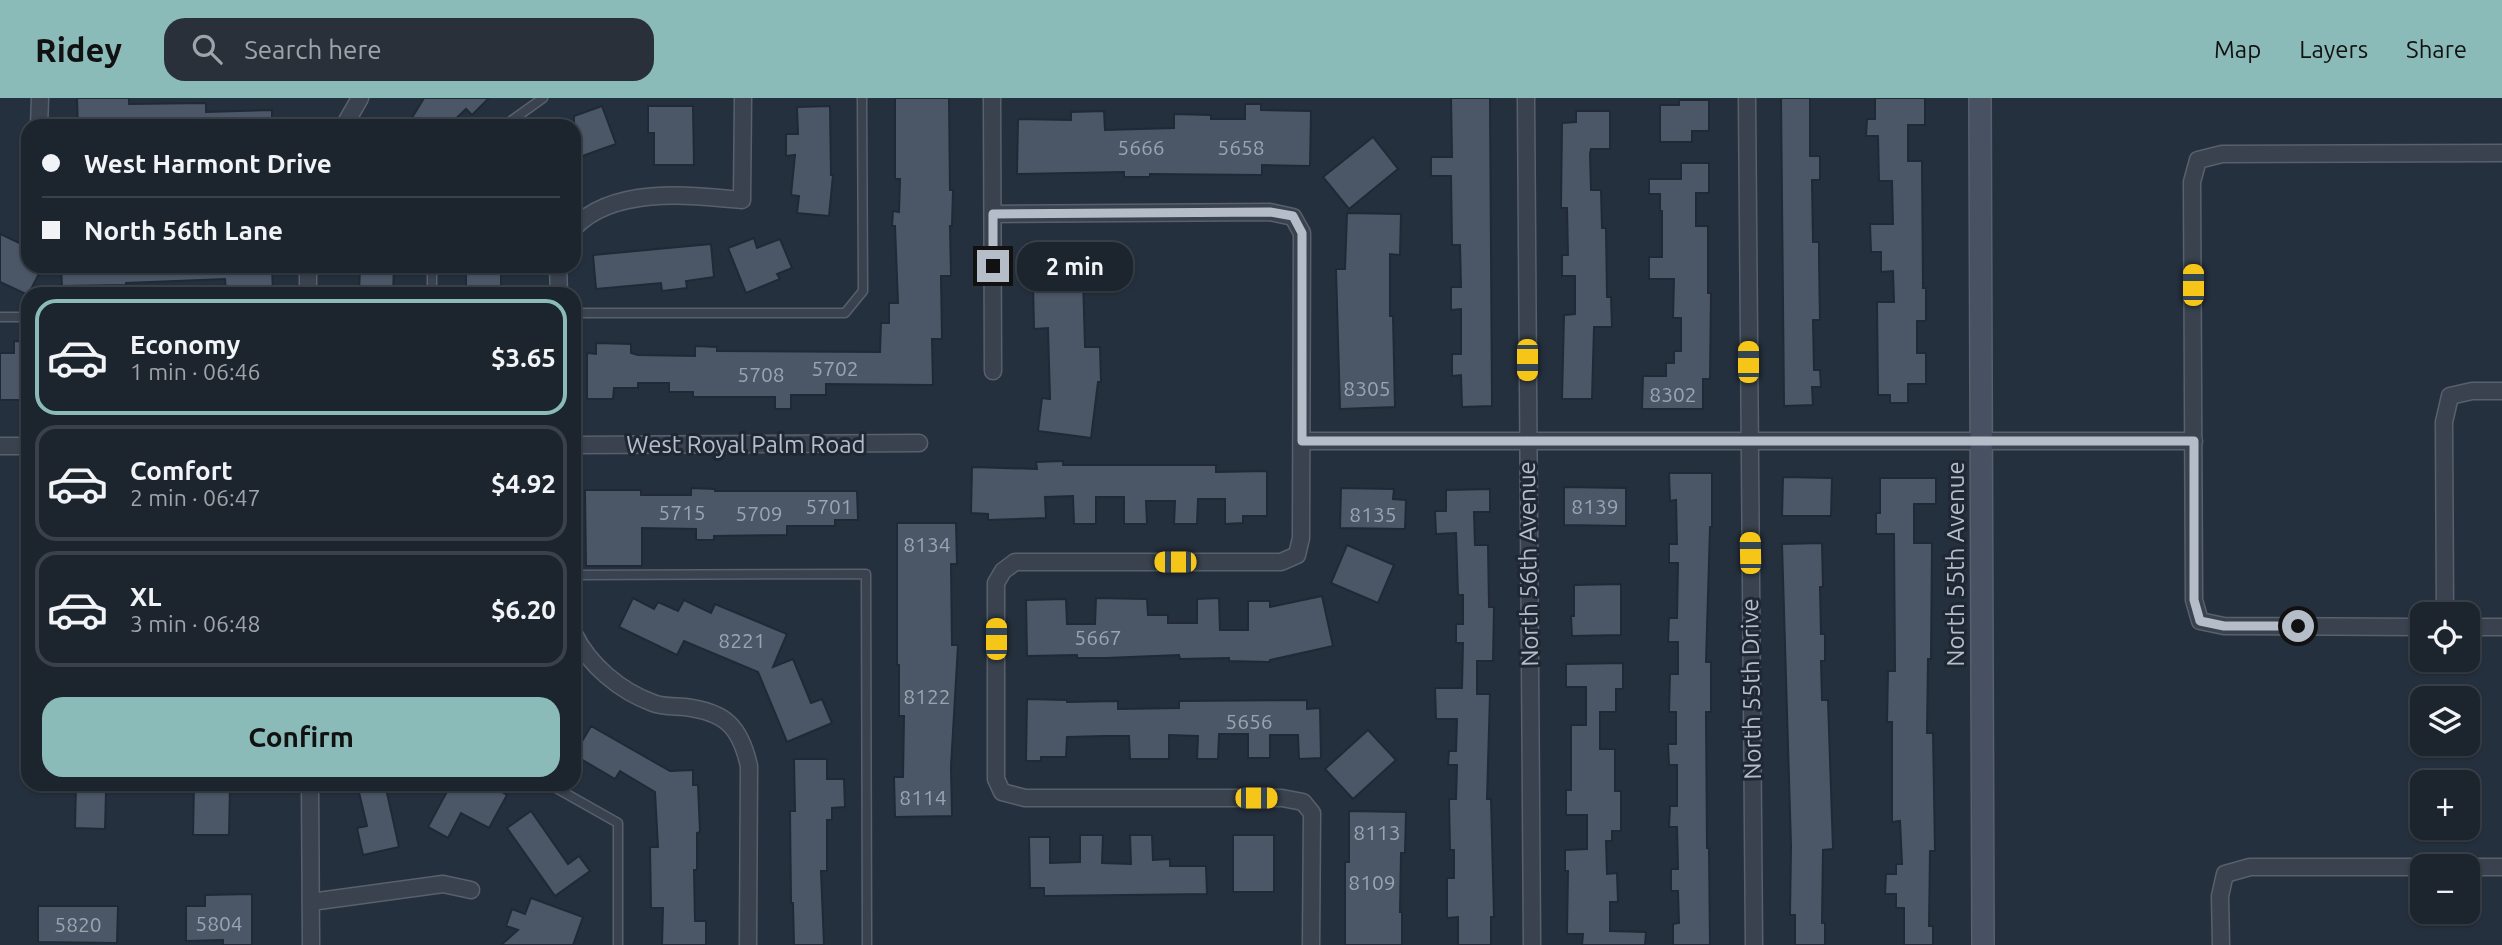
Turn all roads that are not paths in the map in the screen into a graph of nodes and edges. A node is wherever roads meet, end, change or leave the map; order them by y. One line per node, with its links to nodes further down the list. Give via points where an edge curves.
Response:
1 (40, 98): 10 (street)
2 (360, 98): 11 (street)
3 (543, 98): 12 (lane)
4 (743, 98): 15 (street, via 743,200 690,195 619,201)
5 (862, 98): 16 (lane, via 863,291 845,313)
6 (992, 98): 14 (street)
7 (1526, 98): 22 (street, North 56th Avenue)
8 (1747, 98): 23 (street, North 55th Drive)
9 (1980, 98): 24 (street, North 55th Avenue)
10 (39, 119)
11 (348, 119)
12 (514, 119)
13 (2502, 153): 25 (street, via 2221,154 2198,160 2192,182)
14 (993, 214): 19 (street); 21 (street, via 1270,212 1293,216 1302,233)
15 (581, 220)
16 (581, 313)
17 (0, 317): 18 (lane)
18 (21, 317)
19 (993, 371)
20 (2502, 391): 31 (street, via 2450,397 2444,422)
21 (1302, 441): 22 (street); 47 (street, via 1301,538 1297,555 1281,562 1015,562 1003,571 996,583 996,779 1002,792 1025,798 1282,798 1303,802 1312,813)
22 (1527, 441): 23 (street); 48 (street, North 56th Avenue)
23 (1749, 441): 24 (street); 49 (street, North 55th Drive)
24 (1981, 441): 25 (street); 50 (street, North 55th Avenue)
25 (2194, 441): 32 (street, via 2194,600 2200,621 2224,626)
26 (919, 443): 27 (street, West Royal Palm Road)
27 (581, 445)
28 (0, 446): 29 (street)
29 (21, 446)
30 (581, 575): 46 (lane, via 866,574)
31 (2445, 602)
32 (2410, 626)
33 (2480, 626): 34 (street)
34 (2502, 626)
35 (581, 644): 45 (street, via 597,667 624,689 655,704 706,710 730,722 744,745 749,766)
36 (310, 791): 42 (street)
37 (561, 791): 44 (lane, via 618,823)
38 (2410, 867): 51 (street, via 2250,867 2225,874 2220,896)
39 (2480, 867): 40 (street)
40 (2502, 867)
41 (471, 890): 42 (street, via 443,884)
42 (311, 902): 43 (street)
43 (311, 945)
44 (618, 945)
45 (748, 945)
46 (867, 945)
47 (1311, 945)
48 (1532, 945)
49 (1754, 945)
50 (1983, 945)
51 (2221, 945)

